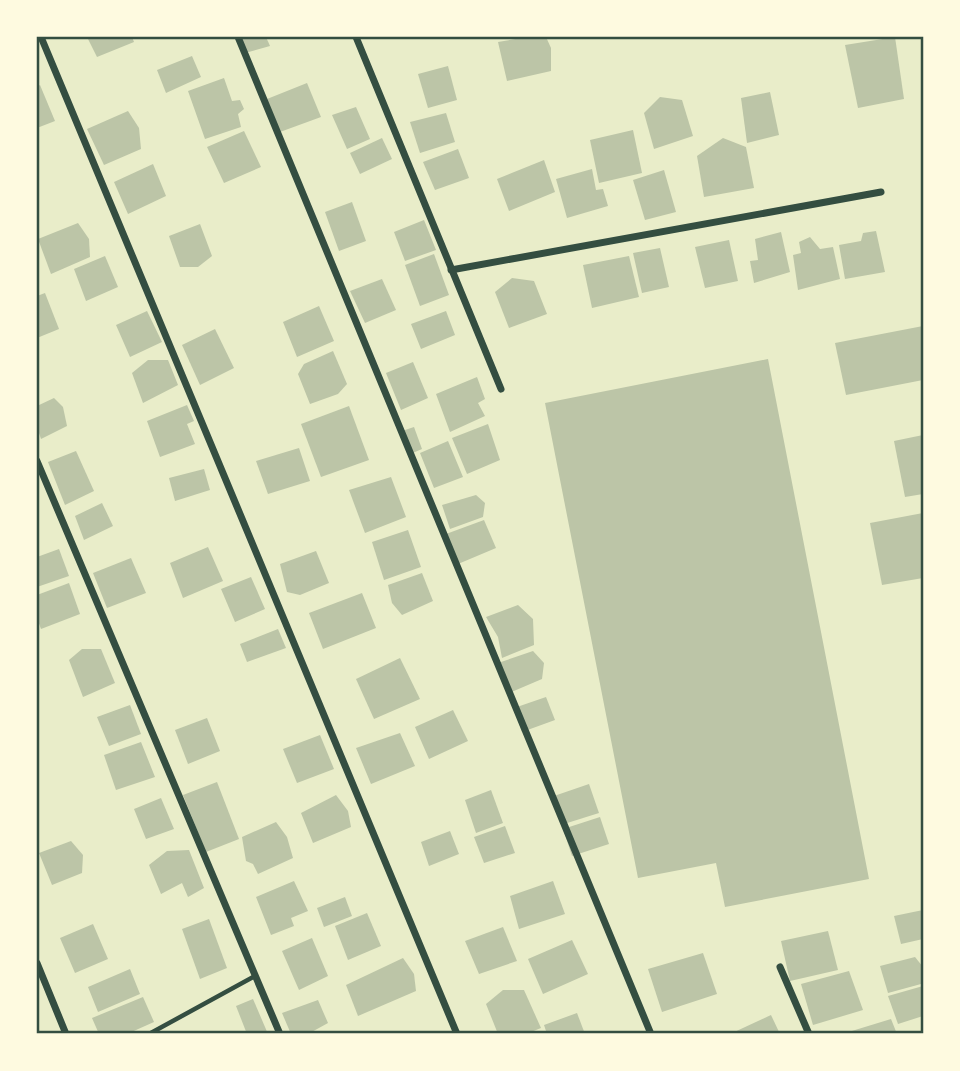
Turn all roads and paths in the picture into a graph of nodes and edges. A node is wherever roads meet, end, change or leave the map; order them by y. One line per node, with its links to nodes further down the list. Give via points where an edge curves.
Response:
1 (41, 37): 14 (street)
2 (238, 37): 15 (street)
3 (356, 37): 5 (street)
4 (881, 192): 5 (street)
5 (451, 270): 6 (street)
6 (500, 389)
7 (37, 461): 10 (street)
8 (37, 963): 11 (street)
9 (780, 967): 16 (street)
10 (256, 976): 12 (lane); 13 (street)
11 (66, 1034)
12 (149, 1034)
13 (280, 1034)
14 (457, 1034)
15 (651, 1034)
16 (809, 1034)

